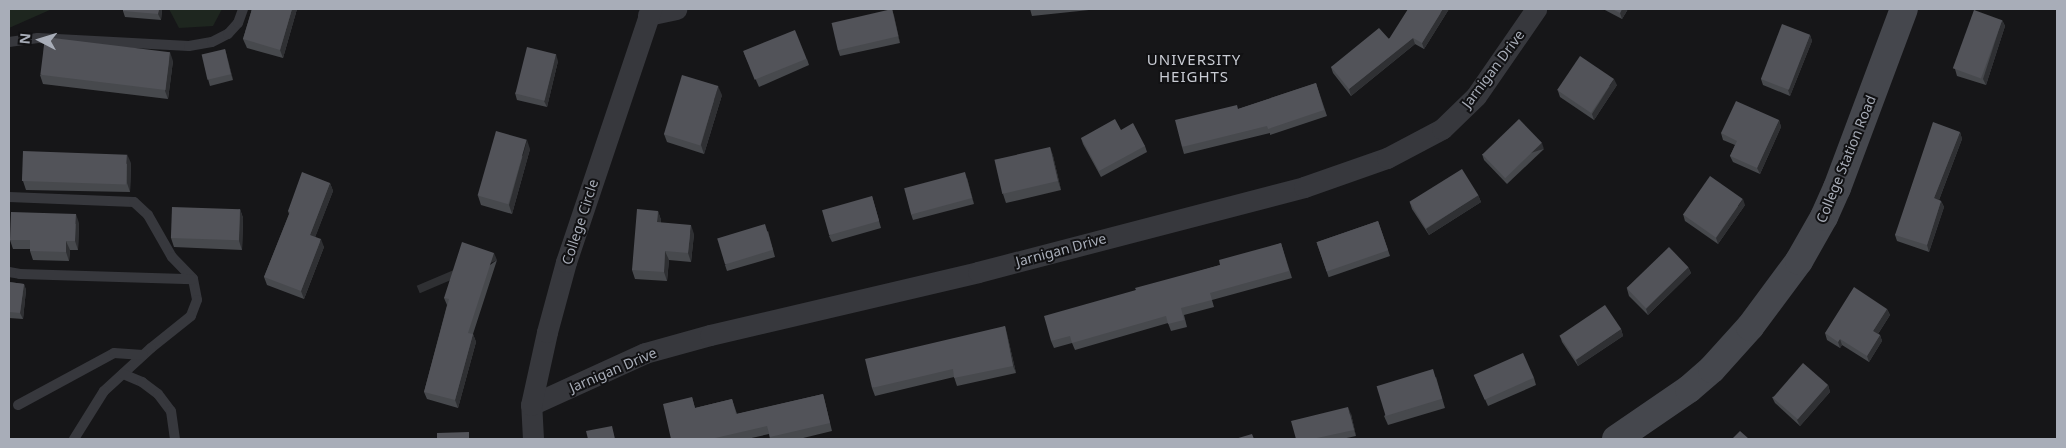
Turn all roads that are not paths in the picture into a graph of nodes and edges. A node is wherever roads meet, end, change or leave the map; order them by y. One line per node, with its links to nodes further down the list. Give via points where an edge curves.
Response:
1 (243, 9): 6 (lane, via 238,23 228,34 212,42 189,46 38,38)
2 (676, 9): 5 (street)
3 (1536, 9): 13 (street, Jarnigan Drive, via 1476,96 1442,129 1387,158 1304,187 644,354)
4 (1904, 9): 17 (main road, College Station Road, via 1837,188 1799,261 1750,327 1712,369 1689,389)
5 (649, 12): 13 (street, College Circle, via 566,262 546,332)
6 (9, 42)
7 (9, 197): 9 (lane, via 134,202 148,216 172,257)
8 (9, 272): 9 (lane)
9 (193, 279): 10 (lane, via 197,300 191,316)
10 (143, 355): 11 (lane); 12 (lane, via 114,353)
11 (123, 374): 14 (lane, via 104,391); 15 (lane, via 158,394 171,411)
12 (18, 404)
13 (531, 405): 16 (street, College Circle)
14 (74, 439)
15 (174, 439)
16 (533, 439)
17 (1616, 439)

